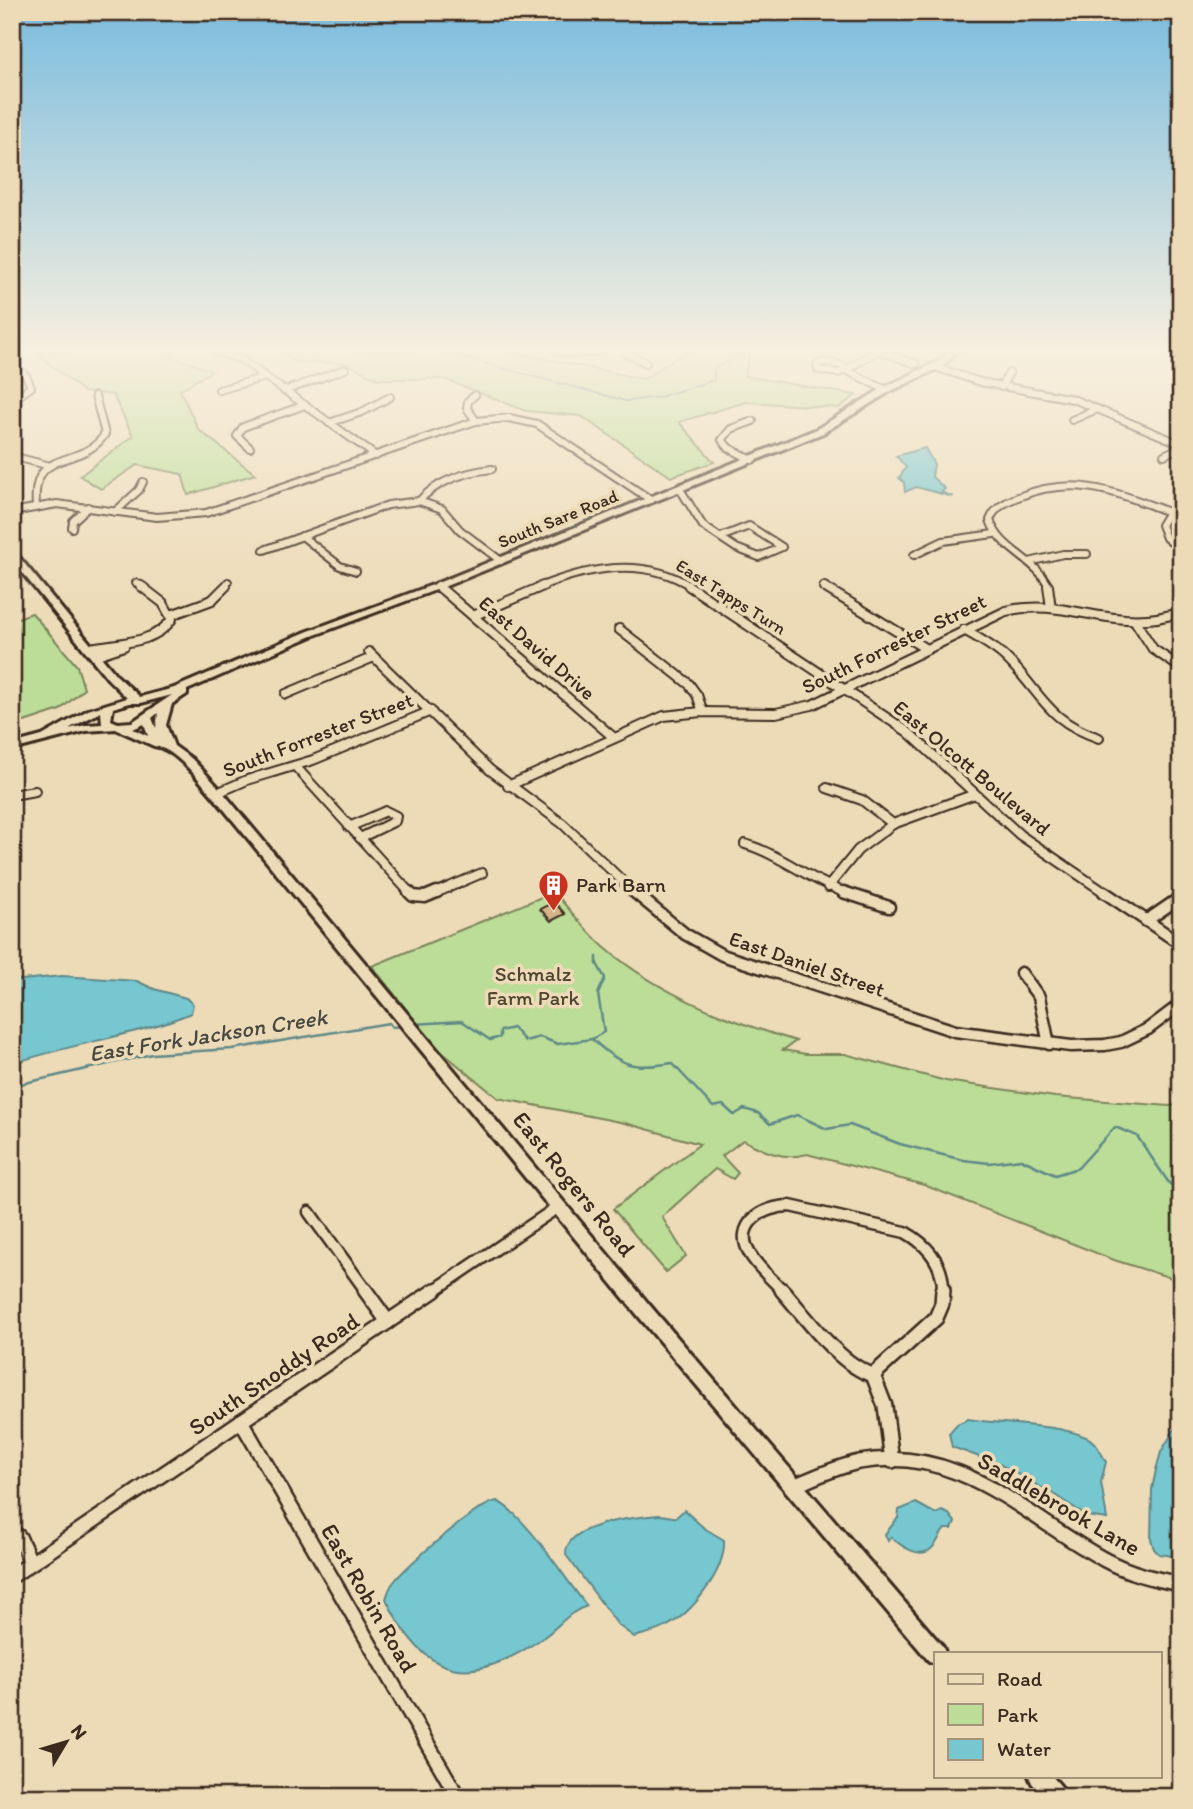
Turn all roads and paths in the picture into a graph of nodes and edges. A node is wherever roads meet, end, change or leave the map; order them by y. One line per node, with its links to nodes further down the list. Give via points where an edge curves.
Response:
1 (104, 435): 15 (street, via 90,448)
2 (237, 435): 10 (street)
3 (347, 435): 12 (street)
4 (435, 435): 12 (street)
5 (554, 435): 19 (street)
6 (726, 435): 14 (street, via 722,440 729,448)
7 (809, 435): 14 (main road, South Sare Road)
8 (1159, 435): 9 (street)
9 (1181, 445): 11 (street)
10 (250, 448)
11 (1164, 455)
12 (376, 456): 25 (street, via 206,513 166,517)
13 (12, 457): 15 (street)
14 (752, 460): 18 (main road, South Sare Road)
15 (50, 466): 21 (street, via 35,482)
16 (492, 469): 20 (street, via 433,488)
17 (143, 482): 25 (street)
18 (680, 489): 19 (main road, South Sare Road); 30 (street, via 699,522)
19 (651, 500): 36 (main road, South Sare Road)
20 (419, 501): 29 (street, via 393,503); 36 (street, via 442,509 463,533)
21 (36, 506): 23 (street); 24 (street)
22 (1181, 506): 26 (street)
23 (88, 507): 25 (street); 27 (street)
24 (12, 512)
25 (115, 512)
26 (1169, 512): 28 (street, via 1101,489 1054,484 998,507 990,520); 32 (street, via 1162,529)
27 (72, 528)
28 (994, 534): 35 (street, via 943,541); 37 (street)
29 (302, 536): 31 (street); 38 (street, via 340,566)
30 (721, 537): 30 (street, via 756,558 782,547 749,526)
31 (264, 550)
32 (1181, 550)
33 (12, 554): 52 (main road)
34 (1087, 554): 37 (street)
35 (914, 555)
36 (501, 561): 41 (main road, South Sare Road)
37 (1029, 562): 43 (street, via 1047,582)
38 (356, 572)
39 (228, 582): 45 (street, via 219,597)
40 (136, 583): 45 (street, via 146,587)
41 (439, 586): 46 (street, East David Drive); 55 (main road, South Sare Road)
42 (824, 587): 51 (street)
43 (1051, 608): 47 (street, South Forrester Street); 49 (street, South Forrester Street, via 1004,611)
44 (1181, 612): 47 (street, South Forrester Street)
45 (171, 615): 50 (street, via 165,629)
46 (473, 616): 57 (street, East Tapps Turn, via 583,570 618,566 653,570 685,583); 67 (street, East David Drive)
47 (1135, 621): 53 (street, via 1145,643)
48 (619, 629): 64 (street, via 689,684)
49 (964, 630): 51 (street, South Forrester Street); 69 (street, via 1006,658 1045,709 1077,731)
50 (139, 639): 52 (street)
51 (926, 649): 57 (street, South Forrester Street)
52 (94, 652): 54 (main road)
53 (1181, 668)
54 (112, 677): 56 (main road); 62 (main road)
55 (202, 680): 58 (main road, South Sare Road); 61 (main road, South Sare Road)
56 (127, 688): 58 (main road, via 145,694); 60 (main road)
57 (844, 689): 64 (street, South Forrester Street, via 789,711); 78 (street, East Olcott Boulevard, via 908,732)
58 (173, 692): 60 (main road, South Sare Road)
59 (286, 694): 63 (street, East Daniel Street, via 372,654)
60 (138, 700): 62 (main road); 65 (main road, East Rogers Road, via 148,705)
61 (167, 704): 65 (main road, South Sare Road); 72 (main road, via 160,718 163,735)
62 (110, 705): 66 (main road, via 105,719); 68 (main road)
63 (431, 711): 73 (street, South Forrester Street); 74 (street, East Daniel Street)
64 (703, 712): 67 (street, South Forrester Street, via 664,716)
65 (148, 716): 66 (main road, South Sare Road, via 138,724); 71 (main road, East Rogers Road, via 151,734)
66 (118, 727): 68 (main road, via 86,728); 71 (main road, East Rogers Road)
67 (613, 737): 74 (street, South Forrester Street)
68 (47, 738): 70 (main road)
69 (1099, 738)
70 (12, 747)
71 (171, 750): 72 (main road, East Rogers Road)
72 (183, 757): 77 (main road, East Rogers Road)
73 (295, 766): 77 (street, South Forrester Street); 81 (street)
74 (508, 786): 92 (street, East Daniel Street, via 563,824 667,922 722,955 955,1031)
75 (827, 788): 80 (street, via 855,797)
76 (34, 791): 79 (street)
77 (217, 793): 93 (main road, East Rogers Road)
78 (975, 794): 80 (street); 88 (street, East Olcott Boulevard, via 1020,835)
79 (12, 795)
80 (893, 824): 85 (street, via 858,850)
81 (349, 827): 82 (street); 82 (street, via 386,811 396,816 395,821)
82 (360, 838): 84 (street, via 413,896 425,897)
83 (746, 844): 85 (street, via 765,850)
84 (482, 873)
85 (828, 887): 87 (street)
86 (1181, 897): 88 (street)
87 (889, 906)
88 (1146, 921): 89 (street, East Olcott Boulevard)
89 (1181, 944)
90 (1021, 973): 92 (street, via 1040,994)
91 (1181, 1004): 92 (street, East Daniel Street, via 1121,1042 1087,1047)
92 (1049, 1044)
93 (558, 1207): 95 (street, South Snoddy Road); 99 (main road, East Rogers Road)
94 (309, 1212): 95 (street)
95 (388, 1322): 97 (street, South Snoddy Road)
96 (873, 1376): 96 (street, via 936,1318 943,1295 937,1260 921,1241 898,1229 790,1206 758,1211 745,1232 750,1255 846,1360); 98 (street, via 885,1406)
97 (241, 1421): 101 (street, South Snoddy Road); 106 (street, East Robin Road)
98 (892, 1461): 99 (street, Saddlebrook Lane, via 855,1463); 103 (street, Saddlebrook Lane, via 929,1464 979,1480 1105,1562)
99 (794, 1486): 104 (main road, East Rogers Road)
100 (12, 1532): 101 (street, via 19,1536)
101 (31, 1563): 102 (street, South Snoddy Road)
102 (12, 1576)
103 (1181, 1584)
104 (934, 1652)
105 (1041, 1778): 107 (main road)
106 (457, 1797)
107 (1057, 1797)

